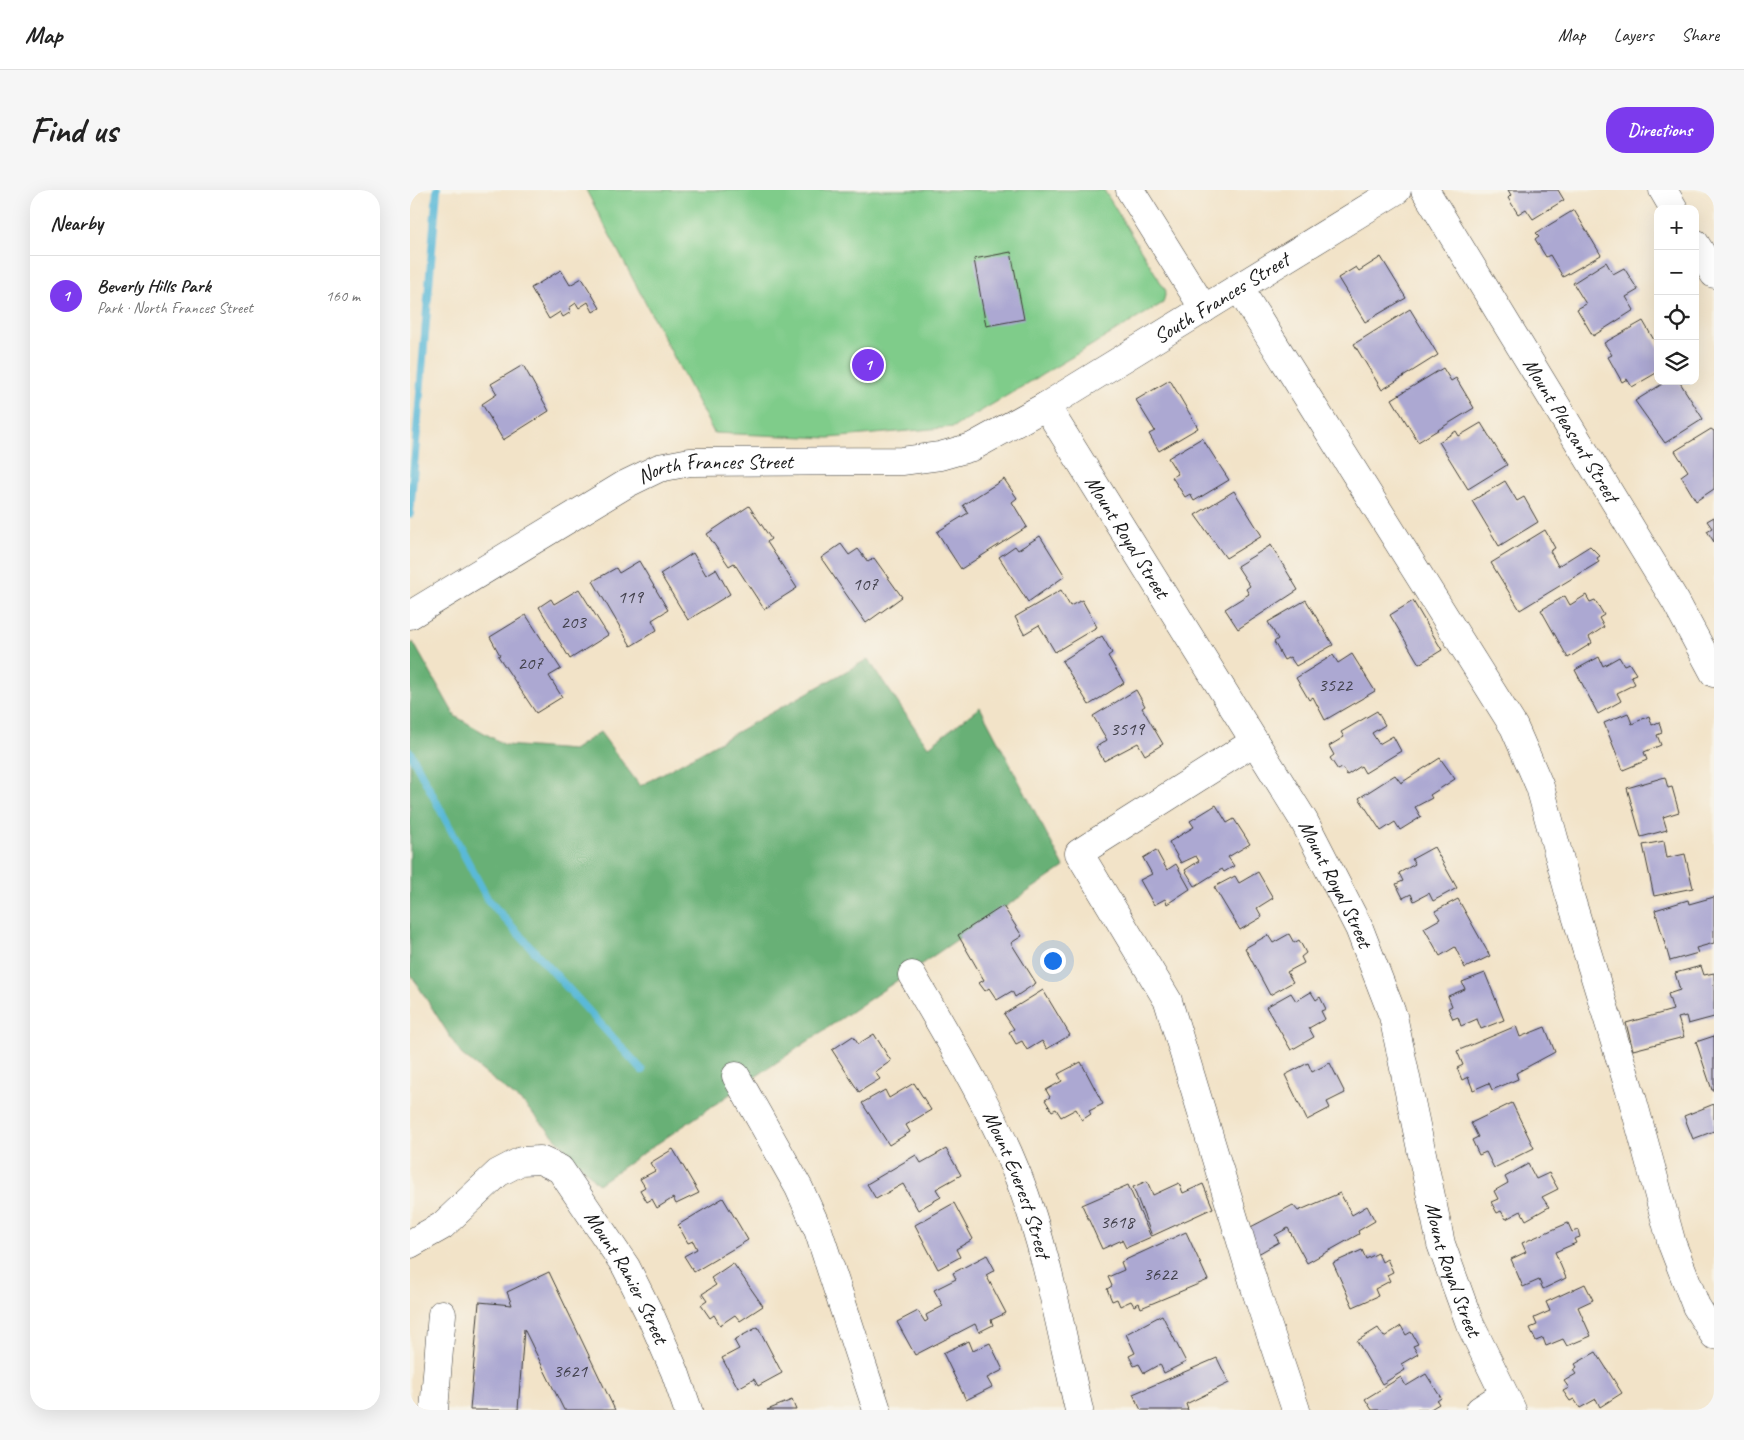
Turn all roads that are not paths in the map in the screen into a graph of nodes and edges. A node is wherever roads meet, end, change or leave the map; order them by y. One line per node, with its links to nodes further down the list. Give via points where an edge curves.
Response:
1 (1130, 190): 9 (street)
2 (1396, 190): 8 (street, South Frances Street)
3 (1425, 190): 12 (street, Mount Pleasant Street, via 1676,602)
4 (1663, 190): 5 (street)
5 (1672, 205)
6 (1699, 250): 7 (street)
7 (1714, 274)
8 (1239, 288): 9 (street, South Frances Street); 18 (street, via 1514,727 1540,787 1672,1244 1696,1306)
9 (1204, 309): 10 (street, South Frances Street)
10 (1046, 406): 11 (street, North Frances Street, via 972,447 940,456 902,461 690,462 659,468 626,484); 13 (street, Mount Royal Street)
11 (410, 615)
12 (1714, 673)
13 (1254, 742): 19 (street, Mount Royal Street, via 1304,822 1334,878 1359,928 1393,1016 1441,1244 1470,1324); 24 (street, via 1079,853 1168,1001 1257,1294)
14 (912, 975): 23 (street, Mount Everest Street, via 987,1105 1019,1177 1039,1241)
15 (736, 1076): 22 (street, via 799,1188 818,1230)
16 (410, 1244): 21 (street, Mount Ranier Street, via 442,1226 498,1173 520,1161 540,1160 560,1169 626,1267 675,1372)
17 (442, 1314): 20 (street)
18 (1714, 1335)
19 (1508, 1402): 25 (street)
20 (434, 1410)
21 (688, 1410)
22 (877, 1410)
23 (1079, 1410)
24 (1296, 1410)
25 (1480, 1410)

